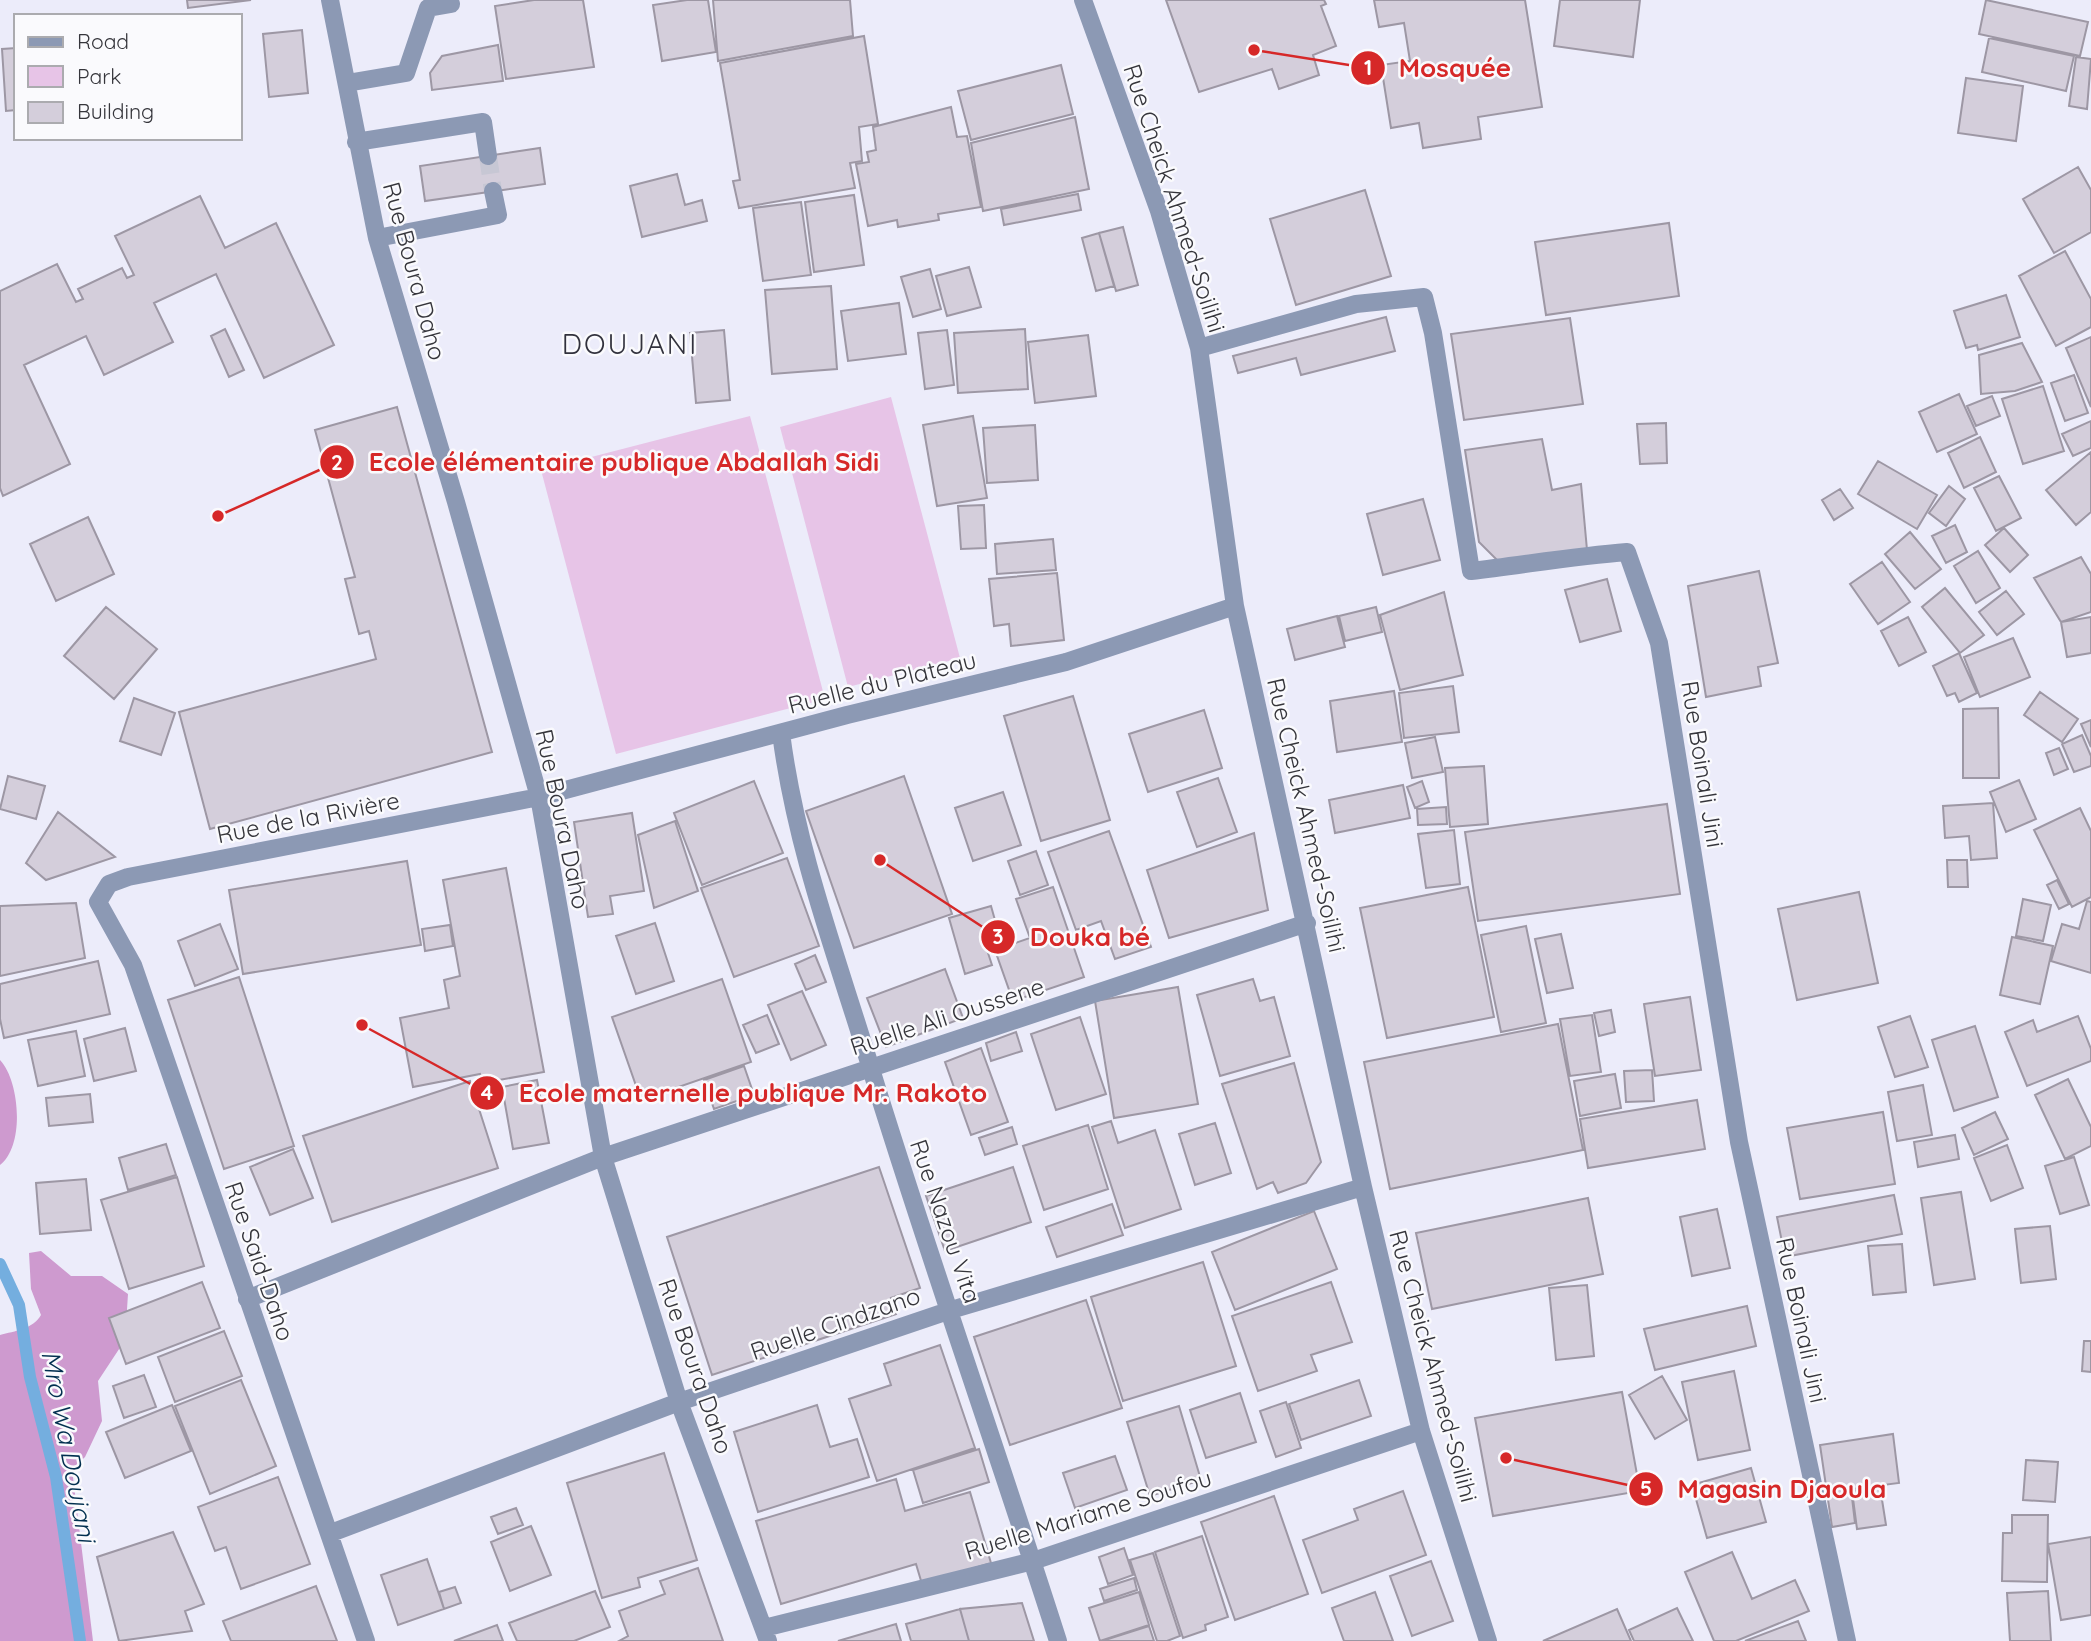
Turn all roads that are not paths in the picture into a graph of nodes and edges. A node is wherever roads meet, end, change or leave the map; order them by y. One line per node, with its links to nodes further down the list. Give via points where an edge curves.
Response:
1 (330, 0): 4 (street, Rue Boura Daho)
2 (1083, 0): 9 (street, Rue Cheick Ahmed-Soilihi, via 1159,211)
3 (451, 4): 4 (street, via 428,8 406,74)
4 (346, 83): 5 (street, Rue Boura Daho)
5 (356, 142): 6 (street, via 483,122); 8 (street, Rue Boura Daho)
6 (488, 156)
7 (493, 191): 8 (street, via 498,215)
8 (377, 238): 12 (street, Rue Boura Daho)
9 (1199, 348): 10 (street, Rue Cheick Ahmed-Soilihi); 28 (street, Rue Boinali Jini, via 1356,304 1424,296 1471,571 1627,552 1659,643 1739,1142)
10 (1235, 606): 11 (street, Ruelle du Plateau, via 1066,662); 14 (street, Rue Cheick Ahmed-Soilihi)
11 (781, 733): 12 (street, Ruelle du Plateau); 15 (street, Rue Nazou Vita, via 789,795 813,889)
12 (538, 797): 13 (street, Rue de la Rivière, via 128,877 109,884); 16 (street, Rue Boura Daho)
13 (98, 902): 18 (street, Rue Said-Daho, via 133,965)
14 (1307, 923): 15 (street, Ruelle Ali Oussene); 17 (street, Rue Cheick Ahmed-Soilihi)
15 (871, 1068): 16 (street, Ruelle Ali Oussene); 19 (street, Rue Nazou Vita, via 906,1188)
16 (603, 1157): 18 (street, Ruelle Ali Oussene); 20 (street, Rue Boura Daho)
17 (1363, 1187): 19 (street, Ruelle Cindzano); 21 (street, Rue Cheick Ahmed-Soilihi)
18 (247, 1299): 22 (street, Rue Said-Daho)
19 (951, 1310): 20 (street, Ruelle Cindzano); 23 (street, Rue Nazou Vita)
20 (679, 1402): 22 (street, Ruelle Cindzano); 24 (street, Rue Boura Daho)
21 (1421, 1431): 23 (street, Ruelle Mariame Soufou); 27 (street, Rue Cheick Ahmed-Soilihi)
22 (331, 1533): 25 (street, Rue Said-Daho)
23 (1032, 1561): 24 (street, Ruelle Mariame Soufou); 26 (street, Rue Nazou Vita)
24 (766, 1635)
25 (366, 1641)
26 (1058, 1641)
27 (1488, 1641)
28 (1847, 1641)

